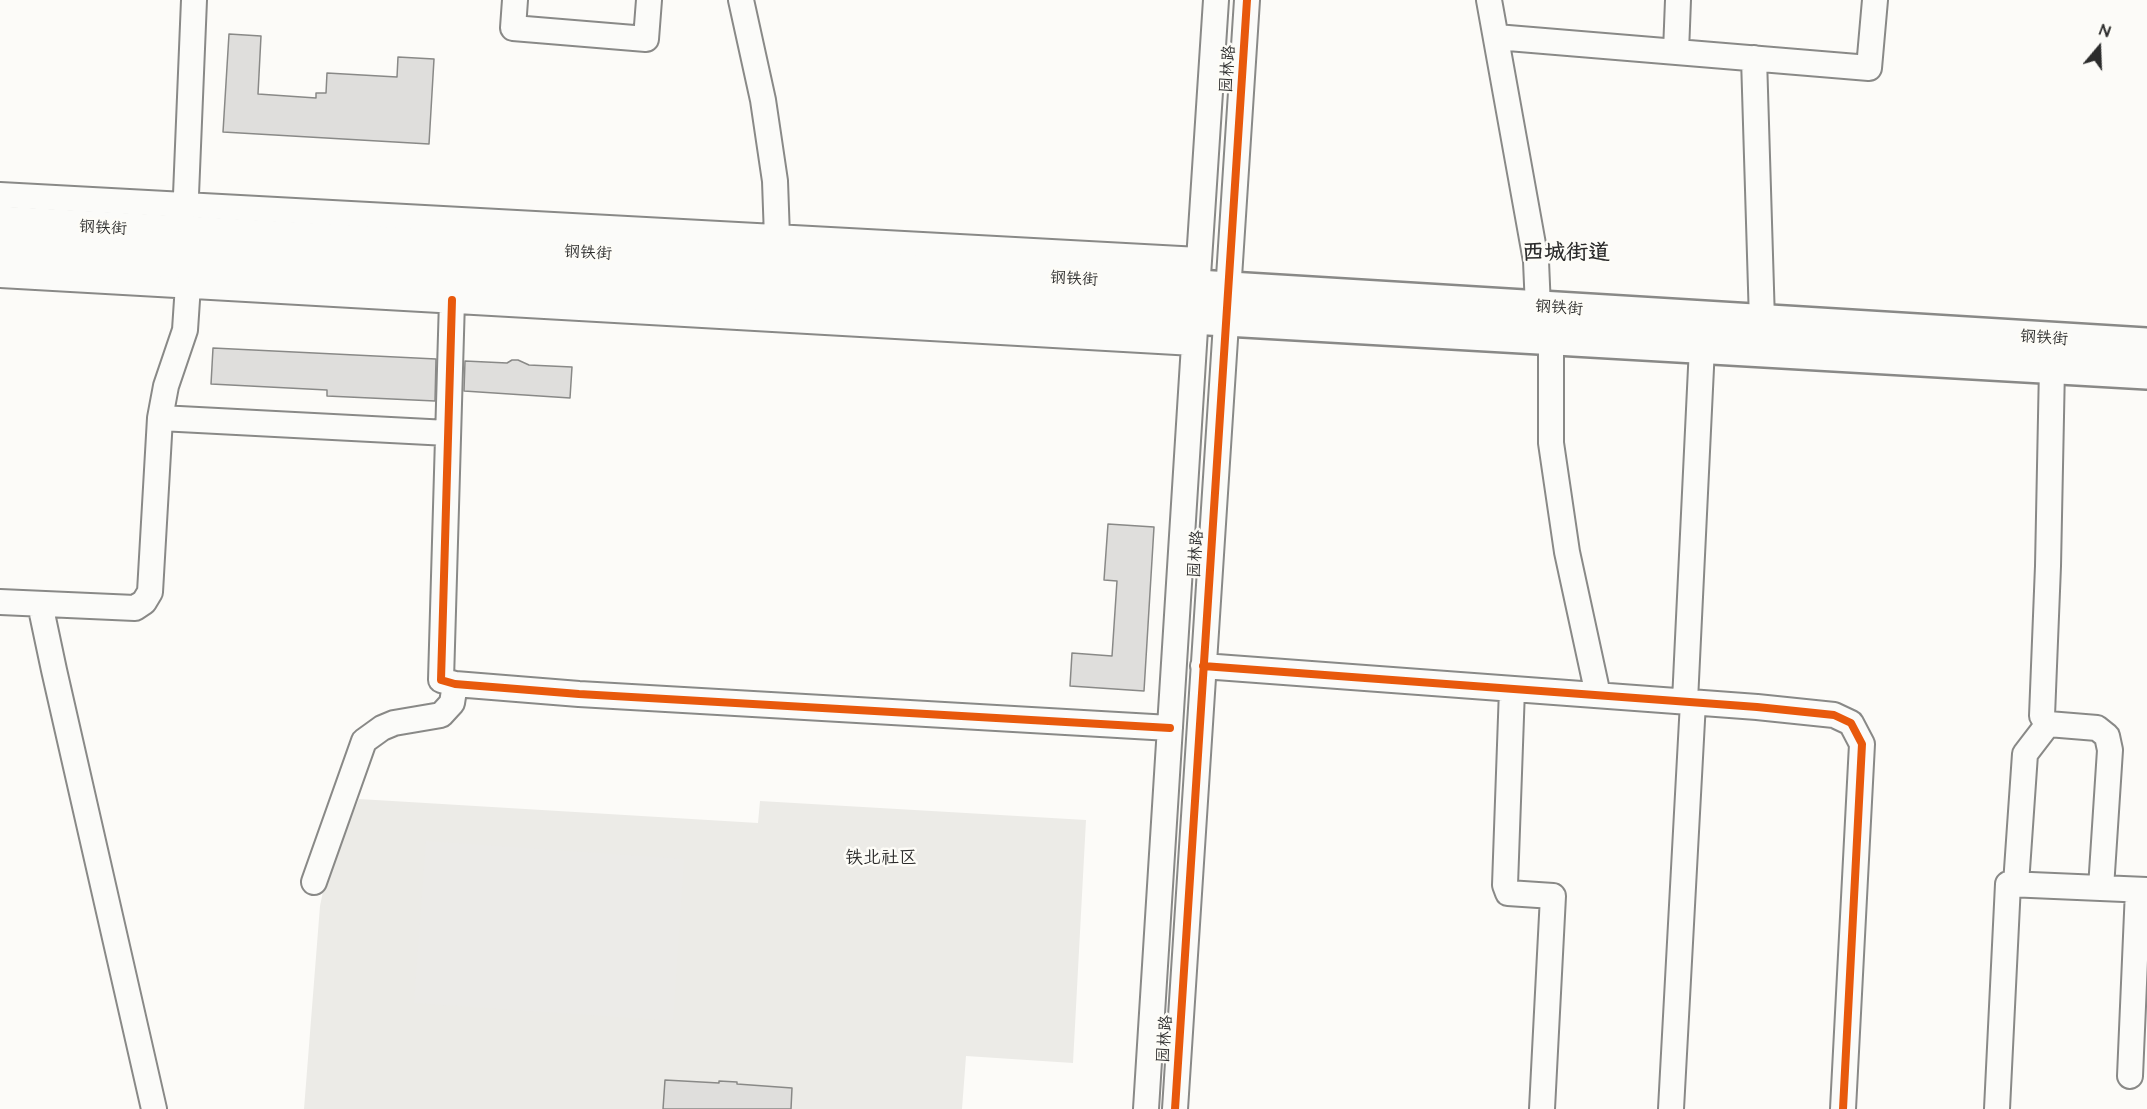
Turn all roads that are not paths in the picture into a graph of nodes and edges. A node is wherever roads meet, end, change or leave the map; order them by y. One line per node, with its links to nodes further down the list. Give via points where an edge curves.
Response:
1 (194, 0): 14 (street)
2 (515, 0): 3 (street, via 513,28 646,39)
3 (649, 0)
4 (741, 0): 16 (street, via 763,100)
5 (1216, 0): 21 (street, 园林路)
6 (1247, 0): 21 (street, 园林路)
7 (1489, 0): 10 (street)
8 (1678, 0): 11 (street)
9 (1875, 0): 12 (street, via 1869,68)
10 (1496, 37): 11 (street); 22 (street, via 1536,261)
11 (1676, 52): 12 (street)
12 (1754, 58): 23 (street)
13 (0, 195): 14 (street)
14 (185, 219): 15 (highway, 钢铁街); 16 (street); 21 (highway, 钢铁街)
15 (0, 223)
16 (777, 237): 21 (street)
17 (0, 251): 21 (highway, 钢铁街)
18 (0, 275): 19 (street)
19 (188, 285): 20 (street); 29 (street, via 185,330)
20 (452, 300): 21 (street); 30 (street)
21 (1207, 302): 22 (highway, 钢铁街); 24 (highway, 钢铁街); 33 (street, 园林路); 39 (street, 园林路)
22 (1538, 308): 23 (highway, 钢铁街)
23 (1762, 321): 25 (highway, 钢铁街)
24 (1551, 338): 26 (highway, 钢铁街); 36 (street, via 1551,443 1567,552)
25 (2147, 345)
26 (1702, 347): 27 (highway, 钢铁街); 37 (street)
27 (2052, 367): 28 (highway, 钢铁街); 38 (street, via 2042,716)
28 (2147, 372)
29 (160, 418): 30 (street); 32 (street, via 151,582 144,602 135,608)
30 (448, 434): 34 (street, via 441,680)
31 (0, 602): 32 (street)
32 (40, 604): 45 (street)
33 (1203, 666): 35 (street); 47 (street, 园林路)
34 (455, 684): 39 (street); 40 (street, via 452,703 441,715 394,723 364,741)
35 (1512, 689): 36 (street); 48 (street, via 1505,885 1508,893 1553,896)
36 (1598, 695): 37 (street)
37 (1689, 702): 49 (street); 50 (street, via 1834,715 1851,723 1862,744)
38 (2048, 724): 41 (street, via 2025,754); 42 (street, via 2097,728 2107,736 2110,750)
39 (1170, 728): 46 (street, 园林路)
40 (314, 882)
41 (2016, 884): 42 (street); 51 (street, via 2008,884)
42 (2101, 888): 43 (street)
43 (2142, 890): 44 (street)
44 (2130, 1076)
45 (153, 1109)
46 (1146, 1109)
47 (1175, 1109)
48 (1542, 1109)
49 (1671, 1109)
50 (1843, 1109)
51 (1997, 1109)

